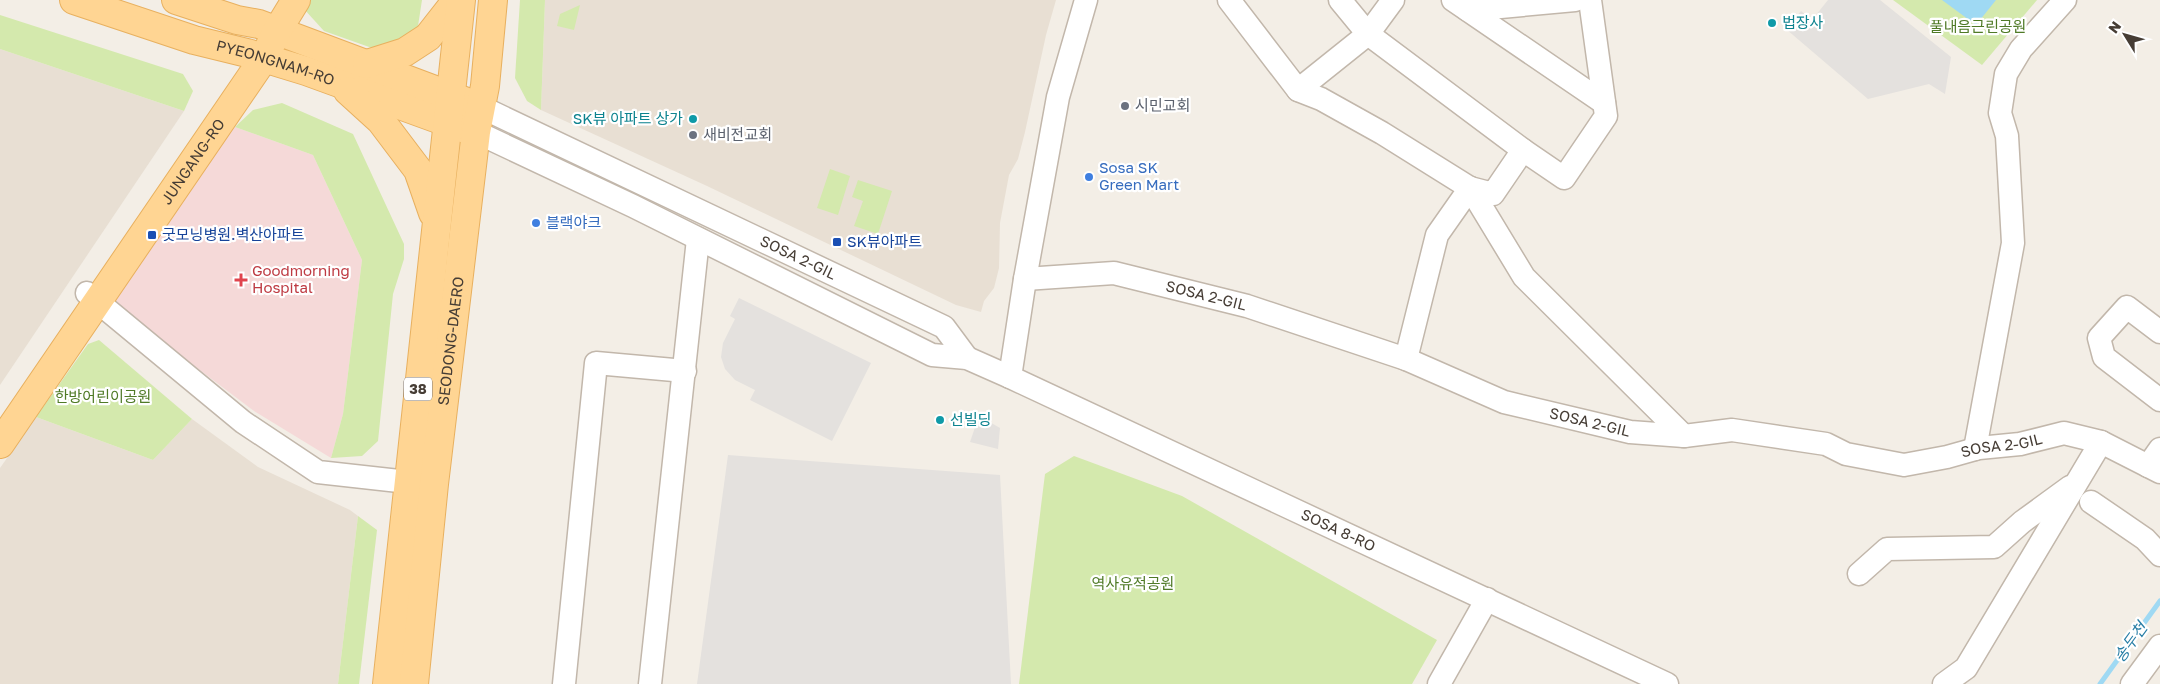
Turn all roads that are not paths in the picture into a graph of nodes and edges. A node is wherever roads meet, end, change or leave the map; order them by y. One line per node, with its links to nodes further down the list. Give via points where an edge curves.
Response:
1 (74, 0): 18 (main road, PYEONGNAM-RO, via 194,40)
2 (176, 0): 16 (main road, PYEONGNAM-RO)
3 (275, 0): 16 (main road, JUNGANG-RO)
4 (296, 0): 16 (main road, JUNGANG-RO)
5 (457, 0): 19 (main road, via 428,37 405,52)
6 (461, 0): 22 (main road, SEODONG-DAERO / 38)
7 (493, 0): 24 (main road, SEODONG-DAERO / 38)
8 (1086, 0): 30 (street, via 1058,97)
9 (1340, 0): 17 (street)
10 (1393, 0): 17 (street)
11 (1575, 0): 15 (street)
12 (1590, 0): 23 (street)
13 (2065, 0): 42 (street, via 2020,49 2006,74 2000,113 2007,136 2013,243)
14 (1231, 1): 21 (street)
15 (1460, 5): 23 (street)
16 (268, 28): 18 (main road, JUNGANG-RO); 19 (main road, PYEONGNAM-RO)
17 (1368, 34): 21 (street); 26 (street)
18 (255, 55): 20 (main road, PYEONGNAM-RO); 31 (main road, JUNGANG-RO)
19 (367, 64): 22 (main road, PYEONGNAM-RO)
20 (337, 82): 25 (main road, PYEONGNAM-RO); 28 (main road, via 381,120 418,170)
21 (1298, 90): 27 (street, via 1382,133)
22 (450, 95): 24 (main road, PYEONGNAM-RO); 25 (main road, SEODONG-DAERO / 38)
23 (1604, 103): 26 (street, via 1606,116 1564,178)
24 (479, 119): 25 (main road, PYEONGNAM-RO); 29 (street, SOSA 2-GIL); 33 (street, SOSA 2-GIL, via 944,326); 52 (main road, SEODONG-DAERO / 38, via 434,484)
25 (446, 123): 28 (main road, SEODONG-DAERO / 38)
26 (1522, 150): 27 (street, via 1493,194)
27 (1470, 188): 34 (street, via 1437,235); 39 (street, via 1524,277)
28 (436, 223): 45 (main road, SEODONG-DAERO / 38)
29 (698, 239): 33 (street, SOSA 2-GIL, via 932,354); 35 (street)
30 (1025, 279): 34 (street, SOSA 2-GIL, via 1114,273 1247,306); 36 (street)
31 (92, 297): 38 (main road, JUNGANG-RO); 41 (main road, JUNGANG-RO); 45 (street, via 243,422 318,472)
32 (2160, 332): 37 (street, via 2126,307 2099,338 2104,357)
33 (966, 358): 36 (street, SOSA 8-RO)
34 (1406, 359): 39 (street, SOSA 2-GIL, via 1504,402 1630,432)
35 (685, 371): 53 (street, via 596,363); 54 (street)
36 (1010, 377): 49 (street, SOSA 8-RO)
37 (2160, 400)
38 (0, 423)
39 (1684, 436): 42 (street, SOSA 2-GIL, via 1732,430 1826,444 1846,454 1904,465)
40 (2101, 442): 42 (street, SOSA 2-GIL, via 2064,433 2020,444); 43 (street, SOSA 2-GIL); 44 (street)
41 (0, 444)
42 (1975, 449)
43 (2156, 462)
44 (2079, 480): 48 (street, via 1994,547 1887,549); 57 (street, via 1966,668)
45 (408, 482): 51 (main road, SEODONG-DAERO / 38)
46 (2090, 502): 47 (street, via 2145,538)
47 (2160, 555)
48 (1859, 574)
49 (1487, 599): 55 (street); 56 (street, SOSA 8-RO)
50 (2160, 646): 58 (street)
51 (387, 684)
52 (414, 684)
53 (564, 684)
54 (650, 684)
55 (1438, 684)
56 (1667, 684)
57 (1944, 684)
58 (2132, 684)

